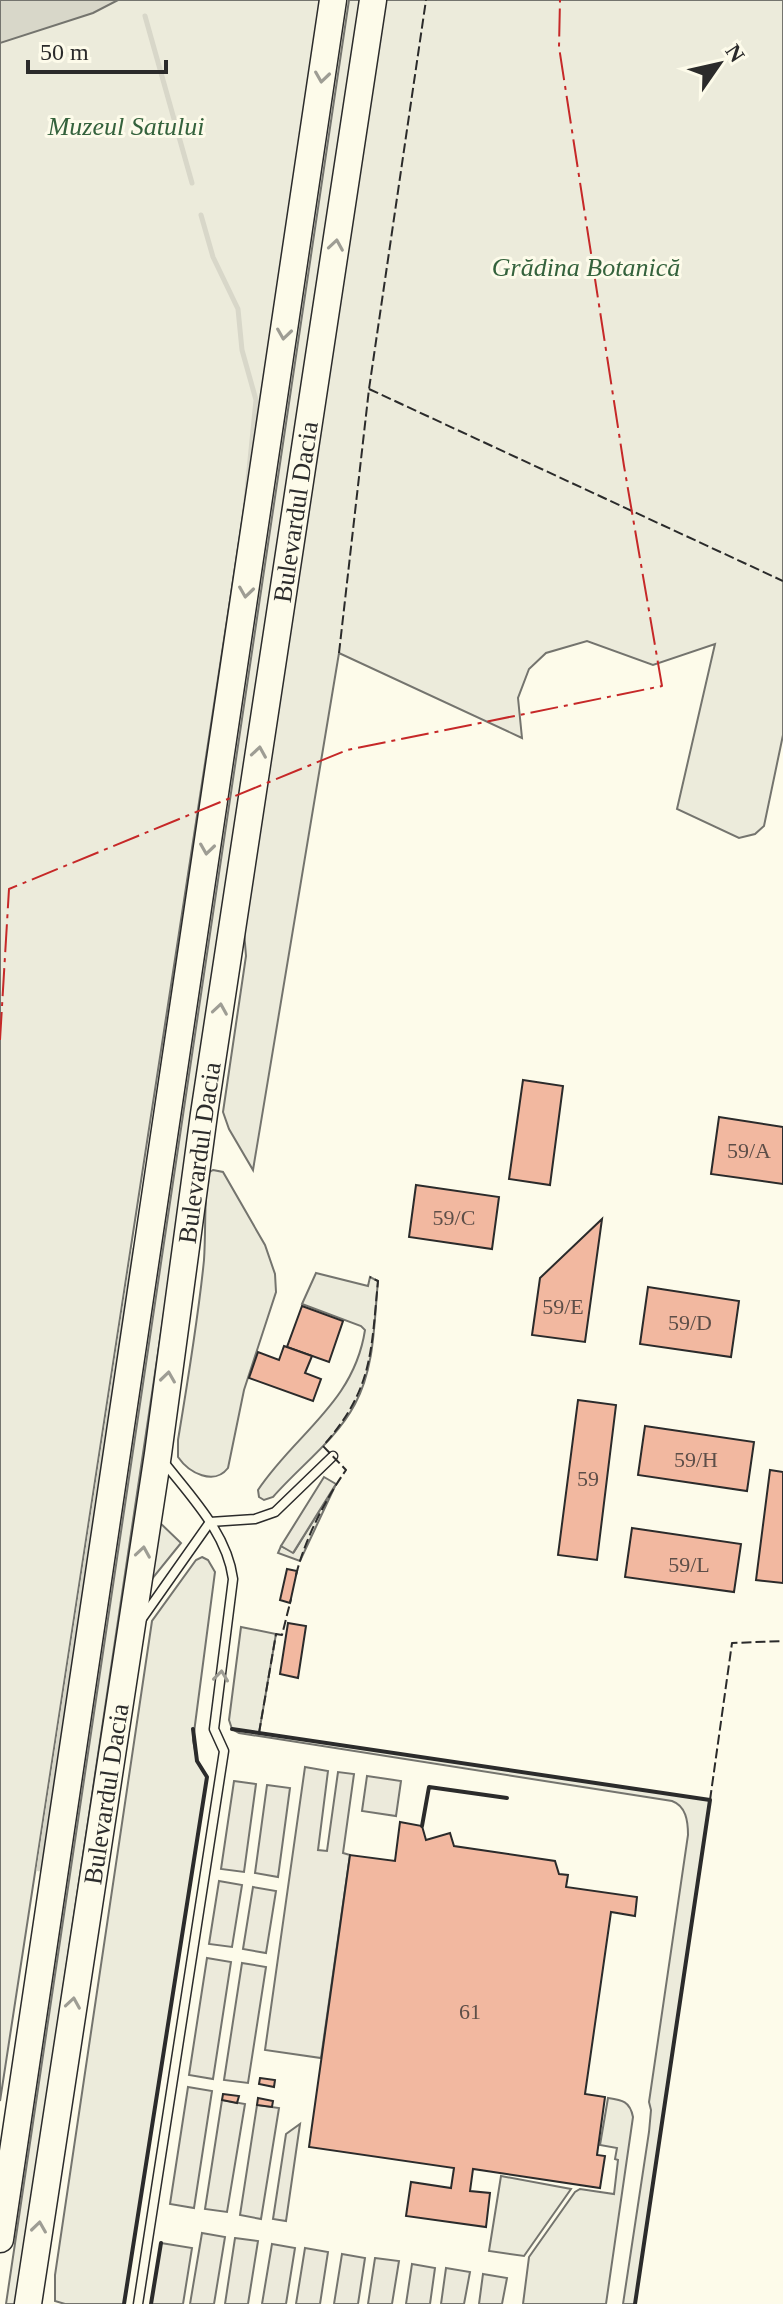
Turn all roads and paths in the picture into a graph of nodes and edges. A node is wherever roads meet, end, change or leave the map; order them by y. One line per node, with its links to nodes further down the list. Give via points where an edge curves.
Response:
1 (333, 0): 7 (main road, Bulevardul Dacia, one-way to 7)
2 (373, 0): 3 (main road, Bulevardul Dacia, one-way to 2, via 204,1114)
3 (158, 1454): 5 (lane); 6 (main road, Bulevardul Dacia, one-way to 3)
4 (333, 1456): 5 (lane, via 275,1512)
5 (210, 1522): 6 (lane); 9 (lane, one-way to 5, via 224,1751 214,1729 233,1579 230,1559)
6 (130, 1636): 8 (main road, Bulevardul Dacia, one-way to 6)
7 (0, 2239)
8 (28, 2304)
9 (138, 2304)

